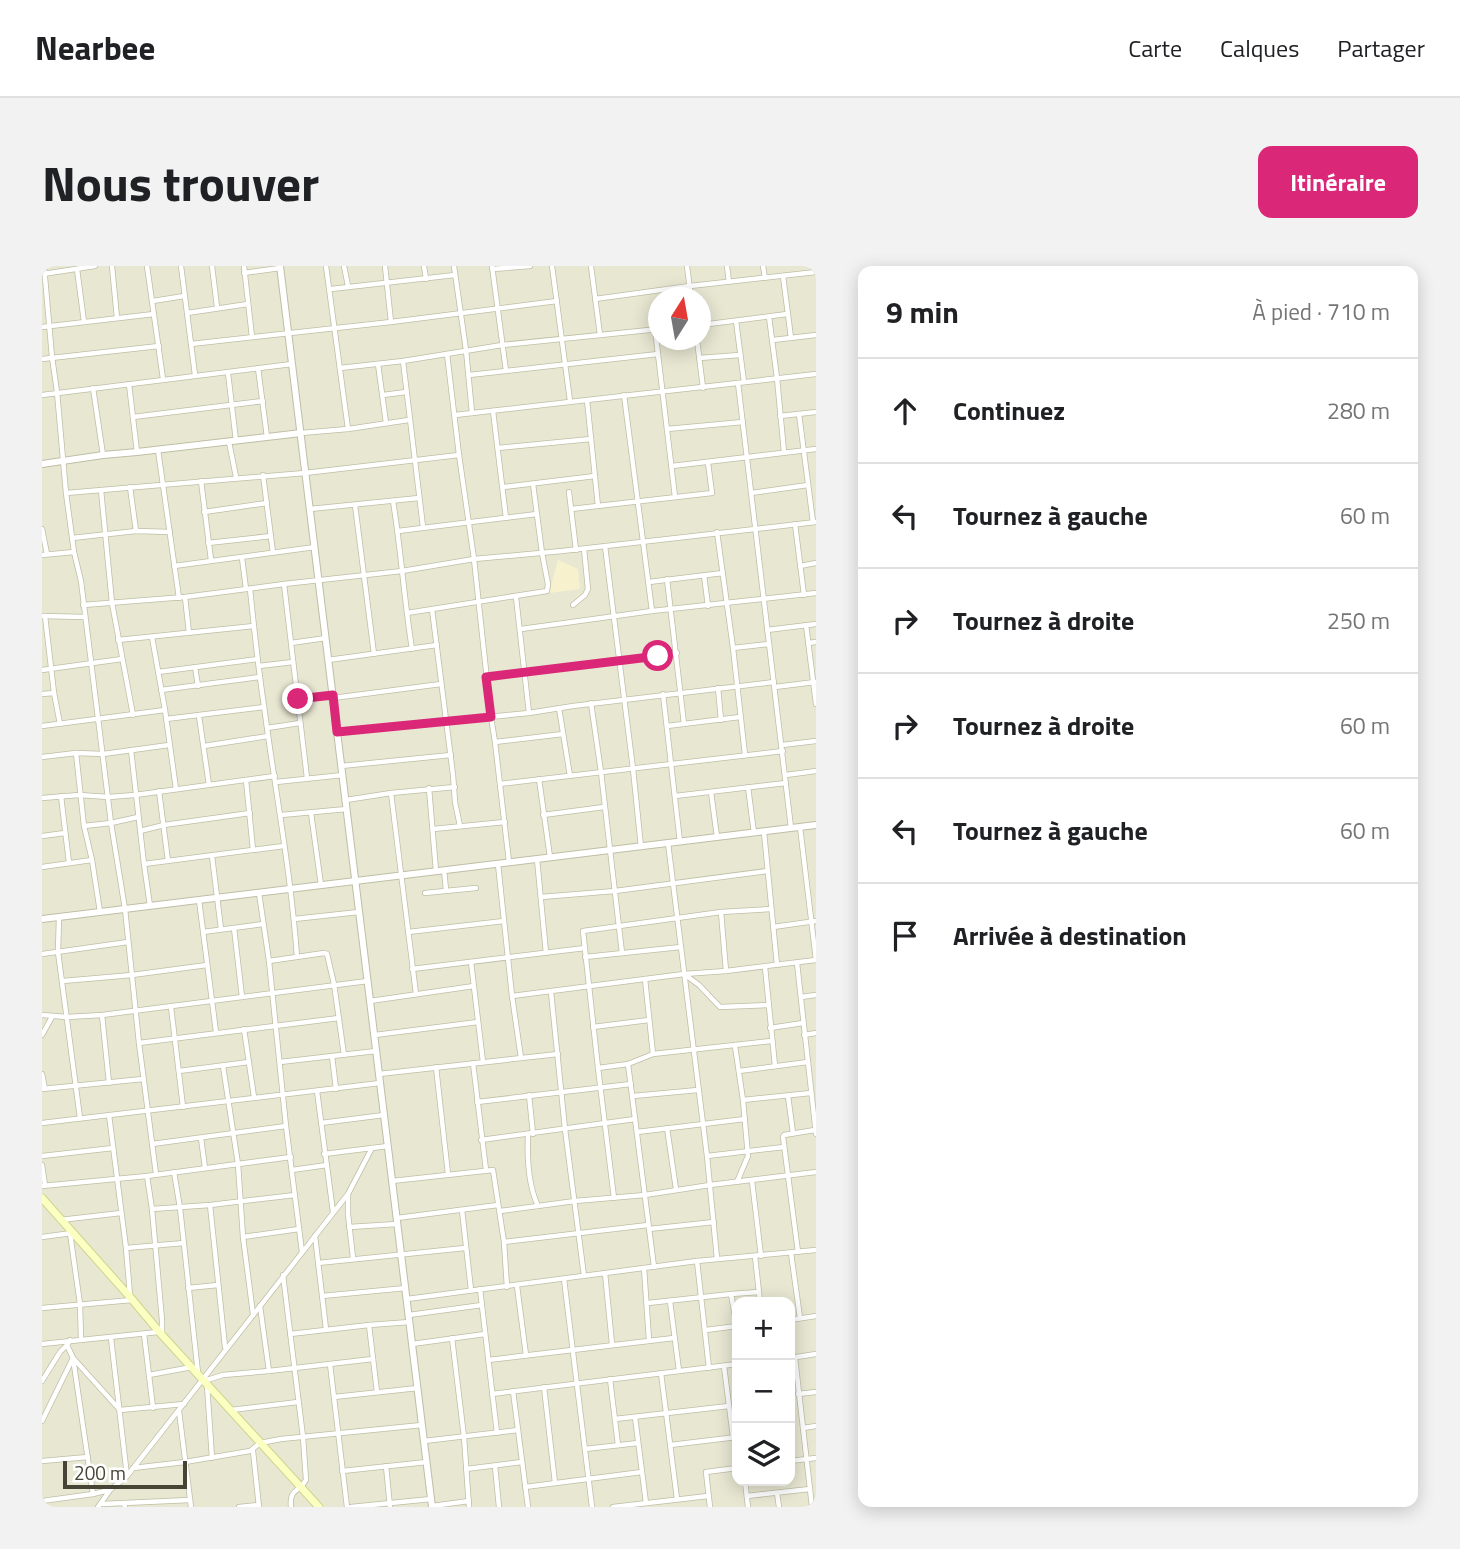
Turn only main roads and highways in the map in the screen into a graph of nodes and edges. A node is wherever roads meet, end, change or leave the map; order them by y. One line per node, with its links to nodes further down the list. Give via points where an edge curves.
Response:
1 (42, 1198): 2 (main road)
2 (319, 1507)

